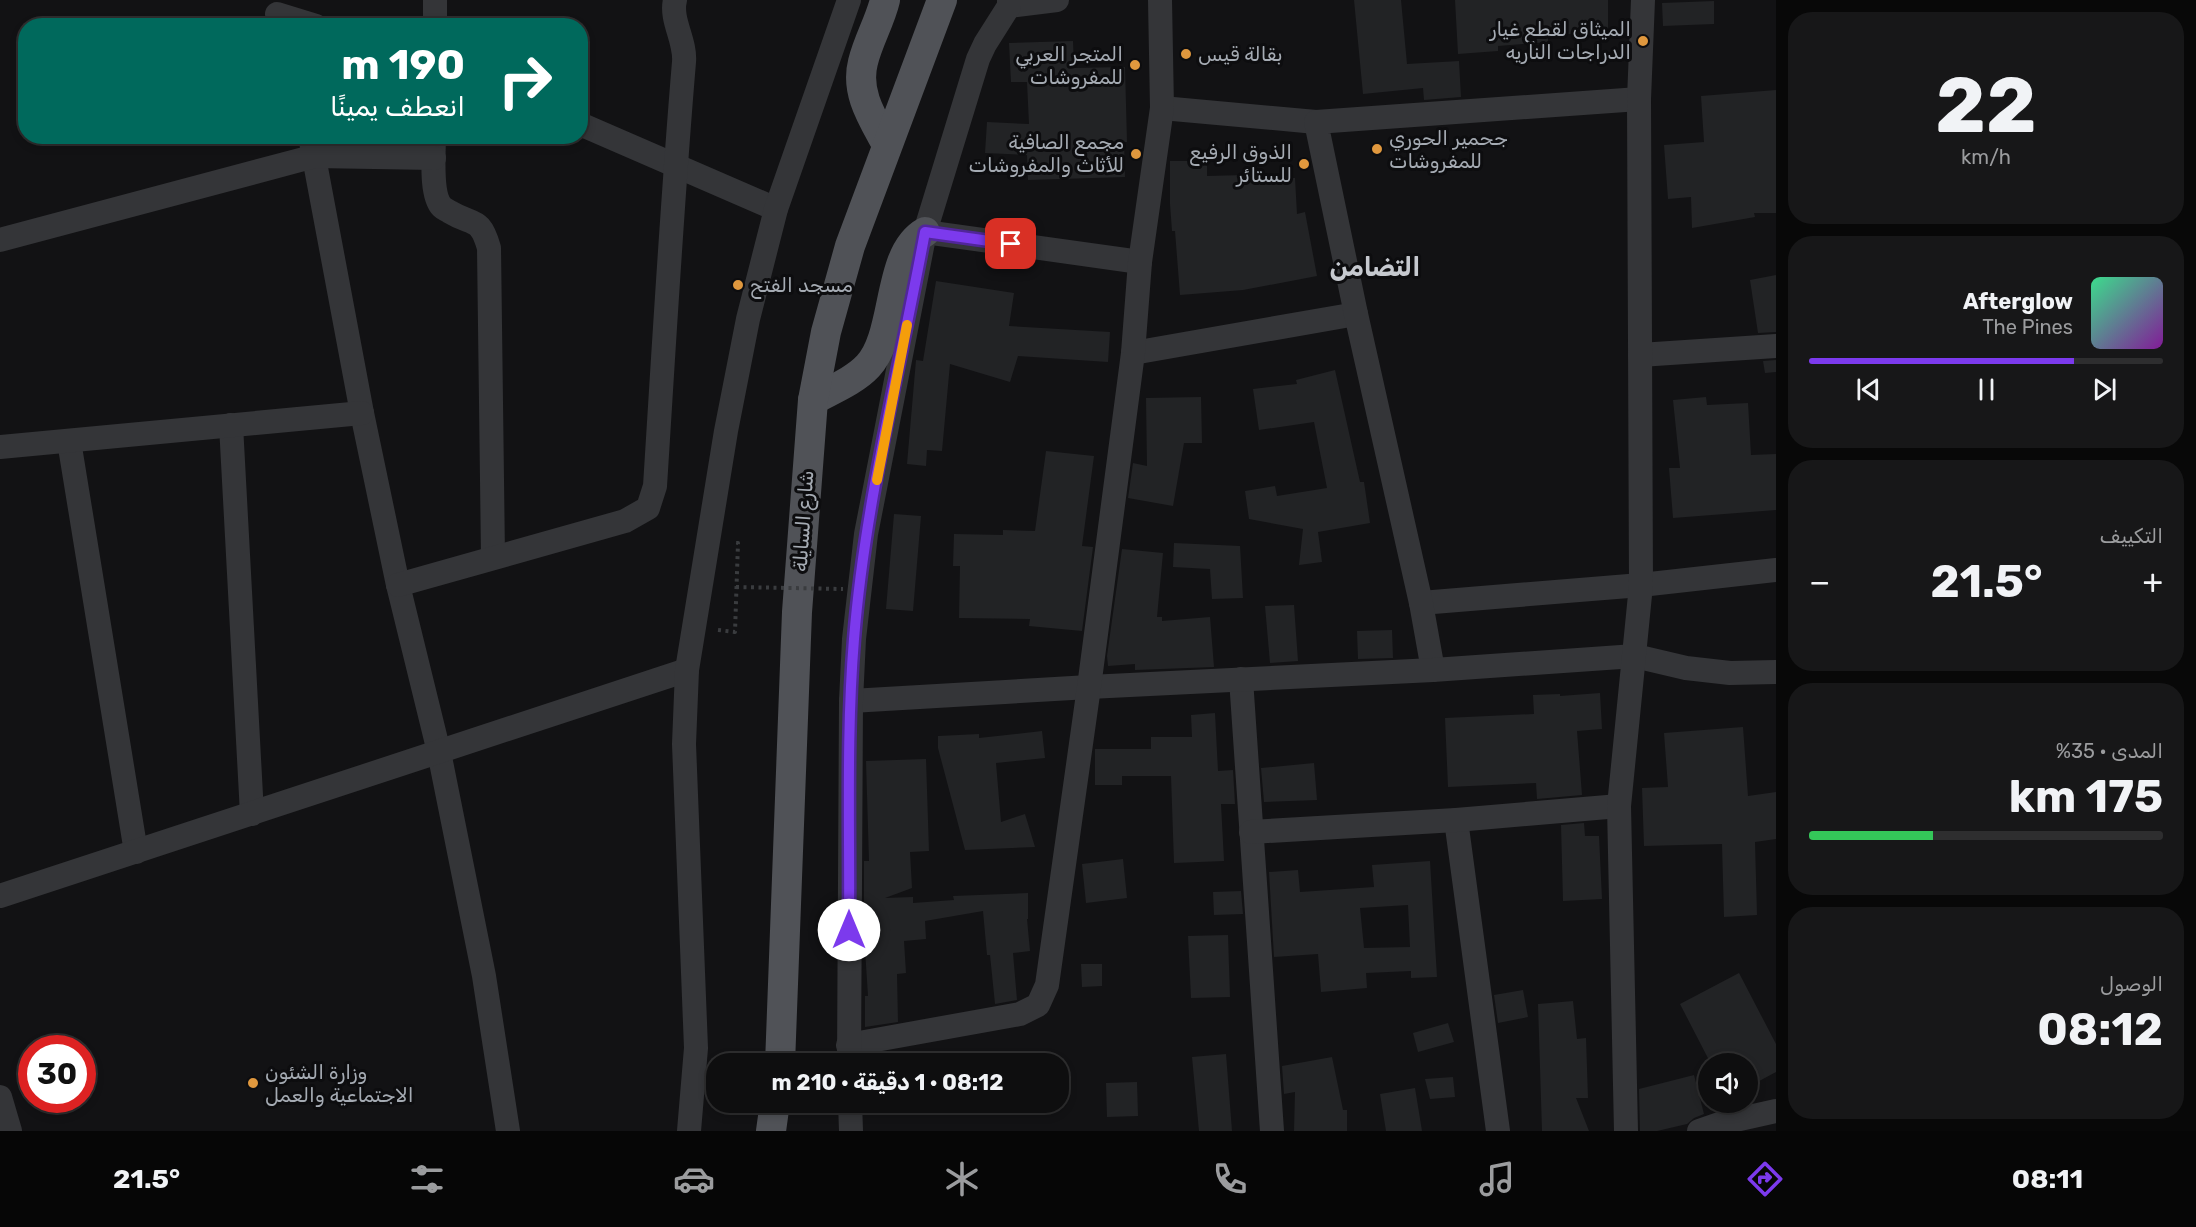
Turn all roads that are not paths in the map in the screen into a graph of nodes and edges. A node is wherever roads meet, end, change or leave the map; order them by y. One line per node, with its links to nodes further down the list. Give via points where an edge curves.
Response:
1 (435, 0): 12 (street)
2 (675, 0): 20 (street, via 673,8 685,54)
3 (849, 0): 21 (street)
4 (885, 0): 17 (main road, via 860,79 866,104)
5 (942, 0): 17 (main road, شارع السايلة)
6 (1057, 0): 9 (street)
7 (1160, 0): 14 (street)
8 (1643, 0): 13 (street)
9 (1009, 3): 22 (street, via 978,59)
10 (277, 13): 11 (street)
11 (292, 18)
12 (435, 18)
13 (1639, 99): 15 (street); 28 (street)
14 (1162, 108): 15 (street); 24 (street)
15 (1316, 122): 25 (street)
16 (588, 128): 20 (street)
17 (887, 145): 29 (main road, شارع السايلة, via 849,246)
18 (312, 146): 19 (street); 23 (street); 30 (street)
19 (434, 147): 34 (street, via 435,194 441,207 475,221 484,231 489,248)
20 (675, 167): 21 (street); 34 (street, via 656,486 648,508 625,521)
21 (776, 209): 40 (street, via 726,431)
22 (925, 232): 24 (street); 29 (main road, via 909,246 903,260 873,359 858,375); 45 (street, via 866,534)
23 (0, 240)
24 (1140, 262): 27 (street)
25 (1356, 314): 27 (street); 38 (street)
26 (1776, 346): 28 (street)
27 (1133, 353): 44 (street)
28 (1640, 355): 37 (street)
29 (813, 400): 53 (main road, شارع السايلة, via 796,612)
30 (362, 413): 31 (street); 36 (street)
31 (231, 425): 32 (street); 48 (street)
32 (69, 441): 33 (street); 51 (street)
33 (0, 447)
34 (493, 558): 36 (street)
35 (1776, 570): 37 (street)
36 (398, 585): 46 (street)
37 (1641, 585): 38 (street); 39 (street)
38 (1421, 603): 41 (street)
39 (1635, 656): 41 (street); 42 (street, via 1730,673); 47 (street)
40 (687, 670): 46 (street); 63 (street, via 684,744 696,1048)
41 (1432, 670): 43 (street)
42 (1776, 672)
43 (1241, 679): 44 (street); 50 (street)
44 (1089, 687): 45 (street); 55 (street, via 1047,984 1038,1005 1020,1014)
45 (851, 701): 54 (street)
46 (439, 752): 48 (street); 62 (street, via 484,976)
47 (1619, 806): 49 (street); 69 (street)
48 (252, 813): 51 (street)
49 (1456, 820): 50 (street); 68 (street)
50 (1251, 832): 67 (street)
51 (136, 852): 52 (street)
52 (0, 896)
53 (781, 1053)
54 (849, 1053)
55 (853, 1053)
56 (0, 1097): 61 (street)
57 (1776, 1111): 70 (street)
58 (773, 1113): 64 (main road)
59 (785, 1113): 65 (main road)
60 (850, 1113): 66 (street)
61 (10, 1131)
62 (508, 1131)
63 (689, 1131)
64 (771, 1131)
65 (787, 1131)
66 (851, 1131)
67 (1272, 1131)
68 (1498, 1131)
69 (1626, 1131)
70 (1699, 1131)

